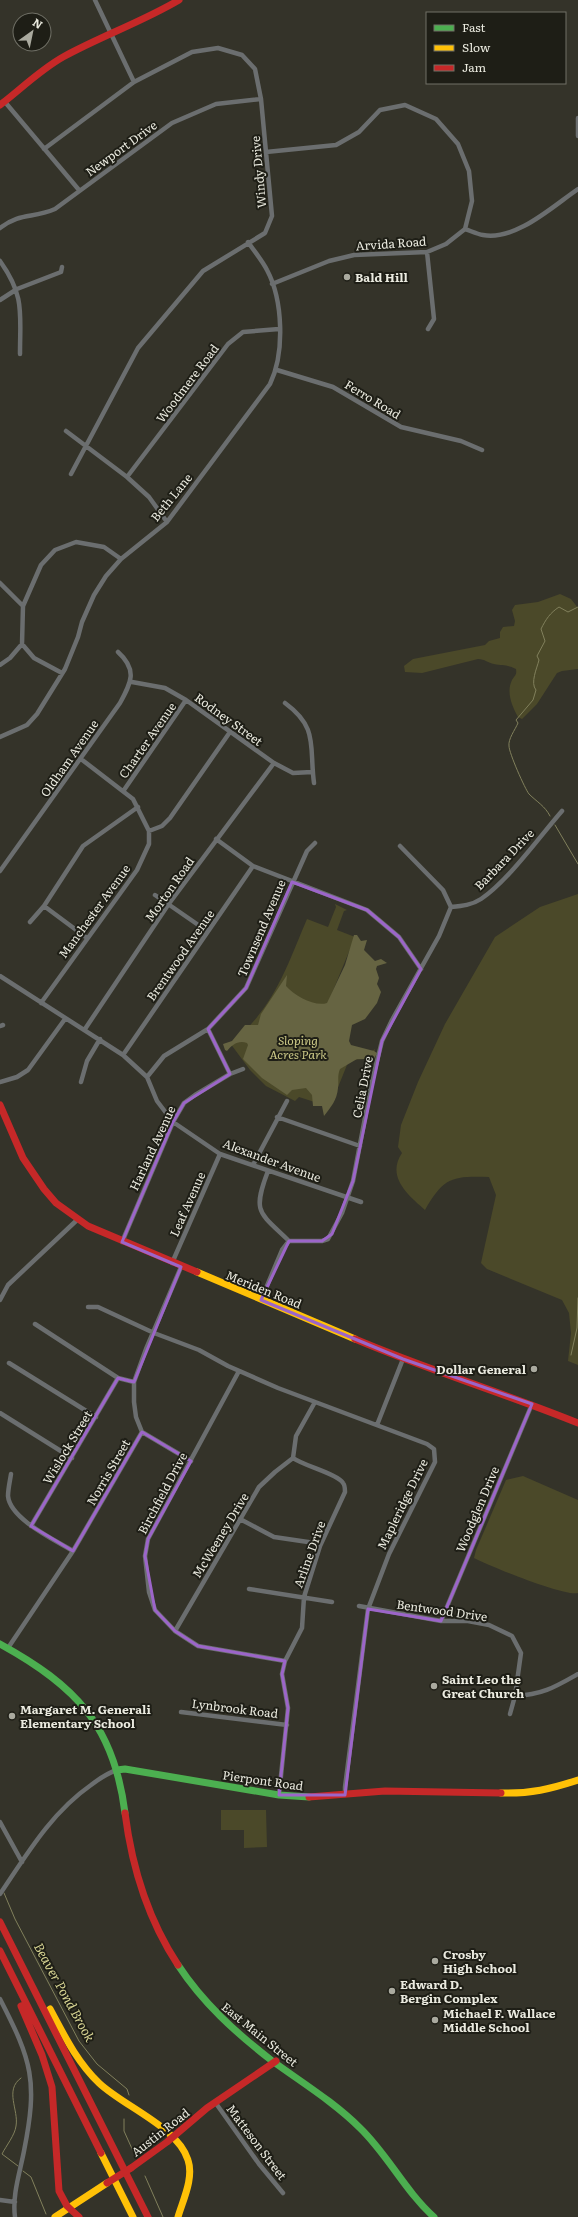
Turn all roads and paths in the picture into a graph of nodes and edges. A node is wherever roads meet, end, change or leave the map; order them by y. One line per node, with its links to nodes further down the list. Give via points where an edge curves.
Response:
1 (96, 0): 3 (street)
2 (180, 0): 3 (main road)
3 (112, 34): 4 (street); 6 (main road, via 47,67)
4 (134, 82): 5 (street, Windy Drive, via 192,52 218,48 242,54 255,69); 9 (street, Windy Drive)
5 (261, 99): 10 (street, Windy Drive); 12 (street, Newport Drive, via 216,104 172,123)
6 (2, 104): 9 (street)
7 (578, 118): 8 (street)
8 (578, 136)
9 (44, 149): 12 (street)
10 (266, 152): 14 (street, via 336,145 358,132 380,110 405,104 436,119 458,144 469,171 472,201); 15 (street, Windy Drive, via 272,216 265,233)
11 (578, 189): 14 (street, via 542,215 499,235 483,235)
12 (79, 190): 13 (street, Newport Drive, via 54,209 41,215 24,215 10,220)
13 (0, 228)
14 (465, 229): 16 (street, Arvida Road, via 446,244)
15 (248, 242): 19 (street, Beth Lane, via 267,270); 27 (street, Windy Drive, via 203,271 138,348)
16 (427, 252): 19 (street, Arvida Road, via 354,255 329,261); 22 (street, via 434,319)
17 (0, 261): 20 (street, via 13,279)
18 (62, 266): 20 (street, via 61,272)
19 (272, 284): 23 (street, Beth Lane, via 278,297)
20 (16, 289): 21 (street); 24 (street, via 20,303)
21 (0, 300)
22 (428, 329)
23 (279, 330): 25 (street, Beth Lane, via 280,356); 30 (street, Woodmere Road, via 243,332 228,344)
24 (20, 354)
25 (277, 370): 28 (street, Ferro Road, via 333,387 401,427 461,441); 31 (street, Beth Lane, via 270,384)
26 (66, 431): 27 (street)
27 (85, 448): 29 (street, Windy Drive); 30 (street)
28 (482, 450)
29 (71, 474)
30 (127, 477): 31 (street, via 149,497)
31 (167, 522): 32 (street, Beth Lane)
32 (121, 559): 34 (street, via 104,547 76,542 55,550 41,564); 38 (street, Beth Lane, via 94,595)
33 (0, 583): 34 (street)
34 (23, 606): 35 (street)
35 (22, 644): 37 (street); 38 (street, via 34,658)
36 (118, 652): 39 (street, via 129,666)
37 (0, 665)
38 (62, 673): 43 (street, Beth Lane, via 37,714 26,725)
39 (132, 682): 40 (street, Rodney Street, via 165,688); 44 (street, Oldham Avenue)
40 (186, 700): 42 (street, Rodney Street); 48 (street, Charter Avenue)
41 (285, 703): 46 (street, via 297,712 306,724 312,742)
42 (230, 732): 45 (street, Rodney Street); 51 (street, via 170,818 162,826)
43 (0, 737)
44 (81, 759): 48 (street); 56 (street, Oldham Avenue)
45 (274, 763): 46 (street, Rodney Street, via 293,773); 52 (street, Morton Road)
46 (312, 772): 47 (street)
47 (314, 782)
48 (124, 790): 49 (street)
49 (138, 807): 51 (street); 60 (street, via 83,846)
50 (562, 810): 61 (street, Barbara Drive, via 517,863 481,899 468,905)
51 (149, 831): 64 (street, Manchester Avenue, via 149,844 137,870)
52 (216, 839): 55 (street); 59 (street, Morton Road)
53 (315, 843): 57 (street, Townsend Avenue, via 306,851)
54 (400, 846): 61 (street, via 443,890)
55 (253, 866): 57 (street); 63 (street, Brentwood Avenue)
56 (0, 871)
57 (292, 882): 65 (street, via 367,910 399,937); 70 (street, Townsend Avenue, via 246,988)
58 (155, 895): 59 (street)
59 (168, 905): 63 (street); 69 (street, Morton Road)
60 (44, 906): 62 (street); 64 (street)
61 (451, 907): 65 (street, Celia Drive, via 449,917)
62 (30, 922)
63 (207, 931): 72 (street, Brentwood Avenue)
64 (87, 938): 67 (street, Manchester Avenue)
65 (421, 969): 82 (street, Celia Drive, via 382,1041)
66 (0, 976): 67 (street, Alexander Avenue)
67 (41, 1003): 68 (street, Alexander Avenue)
68 (66, 1019): 69 (street, Alexander Avenue); 76 (street, via 28,1070 17,1077)
69 (85, 1029): 71 (street, Alexander Avenue)
70 (208, 1029): 74 (street); 75 (street, Townsend Avenue, via 164,1056)
71 (100, 1039): 72 (street, Alexander Avenue); 77 (street, via 87,1061)
72 (123, 1055): 75 (street, Alexander Avenue)
73 (243, 1069): 74 (street, Harland Avenue)
74 (230, 1074): 81 (street, Harland Avenue, via 184,1103)
75 (147, 1077): 81 (street, Alexander Avenue, via 157,1101)
76 (0, 1082)
77 (81, 1082)
78 (288, 1101): 80 (street)
79 (0, 1105): 88 (main road, Meriden Road, via 12,1139 31,1176 52,1199)
80 (277, 1117): 82 (street); 84 (street)
81 (173, 1122): 83 (street, Alexander Avenue); 90 (street, Harland Avenue)
82 (360, 1146): 86 (street, Celia Drive)
83 (220, 1154): 84 (street, Alexander Avenue); 91 (street, Leaf Avenue)
84 (253, 1166): 85 (street, Alexander Avenue)
85 (268, 1171): 86 (street, Alexander Avenue); 89 (street, via 258,1200 260,1212)
86 (347, 1198): 87 (street, Alexander Avenue); 89 (street, Celia Drive, via 328,1239)
87 (361, 1202)
88 (77, 1220): 90 (main road, Meriden Road); 93 (street, via 8,1285)
89 (289, 1241): 94 (street, via 282,1250)
90 (122, 1242): 91 (main road, Meriden Road)
91 (172, 1263): 92 (main road, Meriden Road)
92 (181, 1267): 94 (main road, Meriden Road); 97 (street, Norris Street)
93 (0, 1300)
94 (261, 1300): 98 (main road, Meriden Road)
95 (88, 1307): 97 (street, Mapleridge Drive, via 98,1308)
96 (35, 1324): 101 (street)
97 (154, 1333): 100 (street, Mapleridge Drive, via 199,1350); 102 (street, Norris Street)
98 (403, 1359): 104 (main road, Meriden Road); 108 (street)
99 (9, 1363): 106 (street)
100 (239, 1371): 103 (street, Mapleridge Drive); 112 (street, Birchfield Drive)
101 (118, 1378): 102 (street); 106 (street, Wislock Street)
102 (134, 1382): 109 (street, Norris Street, via 136,1417)
103 (315, 1402): 108 (street, Mapleridge Drive); 111 (street, via 296,1436)
104 (532, 1404): 107 (main road, Meriden Road); 123 (street, Woodglen Drive)
105 (0, 1413): 110 (street)
106 (96, 1417): 110 (street, Wislock Street)
107 (578, 1423)
108 (377, 1424): 122 (street, Mapleridge Drive, via 427,1444 434,1449 436,1458 389,1554)
109 (142, 1432): 112 (street); 117 (street, Norris Street)
110 (72, 1458): 115 (street, Wislock Street)
111 (293, 1458): 114 (street, McWeeney Drive, via 260,1487); 116 (street, Arline Drive, via 302,1465 336,1477 343,1483 345,1492)
112 (191, 1461): 124 (street, Birchfield Drive, via 148,1539 145,1556 149,1592 155,1610)
113 (11, 1474): 115 (street, via 8,1497 15,1511)
114 (240, 1520): 116 (street, via 274,1537); 124 (street, McWeeney Drive)
115 (31, 1526): 117 (street)
116 (320, 1546): 119 (street, Arline Drive)
117 (73, 1551): 126 (street, Norris Street)
118 (249, 1589): 119 (street)
119 (304, 1597): 120 (street); 127 (street, Arline Drive, via 302,1628)
120 (332, 1602)
121 (359, 1606): 122 (street, Bentwood Drive)
122 (368, 1609): 123 (street, Bentwood Drive); 136 (street, Mapleridge Drive)
123 (441, 1621): 129 (street, Bentwood Drive, via 468,1621 489,1625 512,1636 521,1653)
124 (175, 1630): 127 (street, Birchfield Drive, via 198,1646)
125 (0, 1644): 126 (main road, East Main Street)
126 (8, 1648): 133 (main road, East Main Street, via 53,1676 73,1696 100,1732)
127 (285, 1661): 132 (street, Arline Drive, via 282,1674 288,1708)
128 (578, 1674): 129 (street, via 550,1690 533,1695)
129 (515, 1696): 131 (street, Bentwood Drive)
130 (181, 1712): 132 (street, Lynbrook Road)
131 (510, 1714)
132 (287, 1725): 135 (street, Arline Drive)
133 (117, 1770): 135 (main road, Pierpont Road, via 125,1769); 138 (street, via 96,1781 68,1803 46,1827); 145 (main road, East Main Street, via 134,1868 147,1909 159,1933 184,1974 210,2008 235,2031)
134 (578, 1780): 136 (main road, Pierpont Road, via 527,1794 385,1791)
135 (279, 1795): 136 (main road, Pierpont Road)
136 (346, 1795)
137 (0, 1822): 138 (street)
138 (22, 1862): 139 (street)
139 (0, 1894)
140 (0, 1922): 142 (main road)
141 (0, 1951): 143 (main road)
142 (27, 1976): 147 (main road, via 37,1986 93,2077 118,2100); 157 (main road)
143 (16, 1982): 151 (main road, via 17,1995 42,2055 52,2087 58,2184 62,2198); 156 (main road)
144 (0, 1999): 150 (street, via 25,2051 32,2087 31,2117)
145 (276, 2061): 146 (main road, Austin Road); 158 (main road, East Main Street, via 363,2131 385,2156 417,2201)
146 (215, 2102): 147 (main road, Austin Road); 148 (street, Matteson Street, via 259,2164)
147 (173, 2137): 151 (main road, Austin Road, bridge); 152 (main road, via 185,2152 189,2167)
148 (284, 2193)
149 (0, 2200): 150 (street)
150 (15, 2202): 153 (street)
151 (69, 2208): 154 (main road, Austin Road); 155 (main road)
152 (179, 2214)
153 (15, 2217)
154 (55, 2217)
155 (79, 2217)
156 (133, 2217)
157 (148, 2217)
158 (434, 2217)

